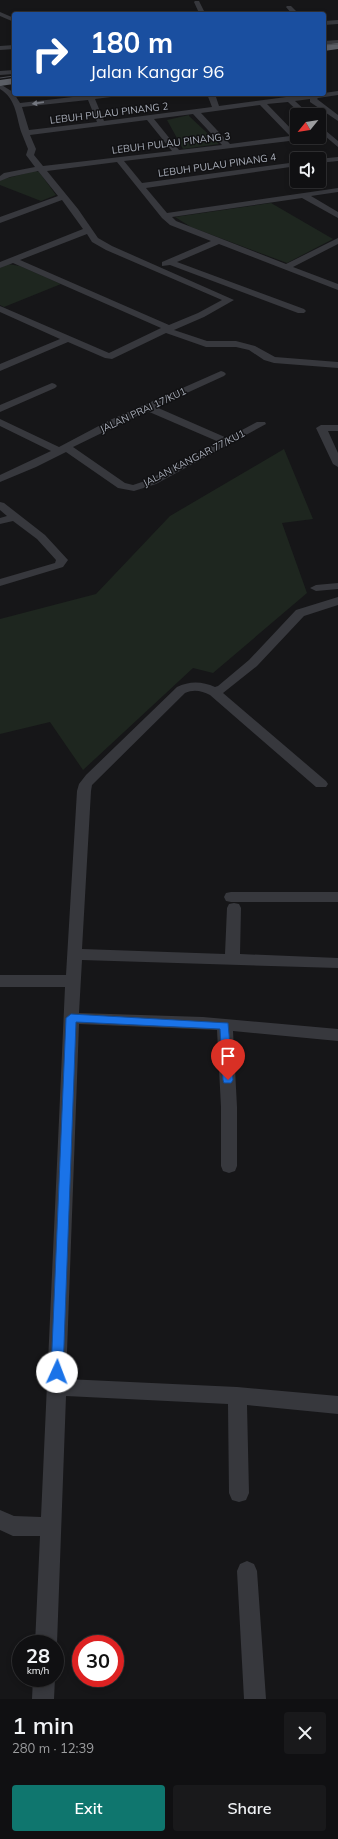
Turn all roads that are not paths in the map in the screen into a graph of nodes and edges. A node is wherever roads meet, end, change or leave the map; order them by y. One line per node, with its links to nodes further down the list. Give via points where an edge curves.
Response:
1 (197, 2): 3 (street)
2 (289, 7): 4 (street)
3 (201, 12)
4 (294, 12)
5 (0, 14): 6 (street)
6 (12, 19)
7 (338, 22): 8 (street)
8 (326, 23)
9 (12, 47): 10 (street)
10 (0, 48)
11 (12, 74): 12 (street)
12 (5, 82): 15 (street)
13 (338, 93): 14 (street, LEBUH PULAU PINANG 2)
14 (326, 94)
15 (12, 95)
16 (13, 96): 24 (street)
17 (100, 96): 21 (street)
18 (212, 96): 26 (street)
19 (309, 96): 22 (street, LEBUH PULAU PINANG 2)
20 (314, 96): 29 (street, via 313,100)
21 (91, 97): 24 (street, one-way to 24); 30 (street)
22 (290, 100): 23 (street, LEBUH PULAU PINANG 2); 25 (street)
23 (262, 103): 26 (street, LEBUH PULAU PINANG 2); 31 (street)
24 (18, 106): 32 (street)
25 (299, 108)
26 (217, 109): 27 (street, LEBUH PULAU PINANG 2)
27 (196, 112): 28 (street, LEBUH PULAU PINANG 2); 36 (street)
28 (150, 118): 30 (street, LEBUH PULAU PINANG 2); 37 (street)
29 (338, 119)
30 (102, 124): 32 (street, LEBUH PULAU PINANG 2)
31 (290, 129)
32 (25, 133): 42 (street, via 32,148 30,155)
33 (326, 137): 35 (street)
34 (290, 138): 36 (street, LEBUH PULAU PINANG 3)
35 (338, 145)
36 (228, 146): 37 (street, LEBUH PULAU PINANG 3)
37 (177, 152): 39 (street, LEBUH PULAU PINANG 3)
38 (338, 159): 40 (street)
39 (119, 160): 42 (street, LEBUH PULAU PINANG 3); 44 (street)
40 (326, 160)
41 (290, 165): 44 (street, LEBUH PULAU PINANG 4)
42 (41, 168): 43 (street, LEBUH PULAU PINANG 3); 47 (street)
43 (0, 179)
44 (140, 186): 48 (street)
45 (338, 190): 46 (street)
46 (303, 195): 48 (street); 49 (street)
47 (62, 197): 50 (street); 51 (street)
48 (165, 216): 52 (street, via 173,223)
49 (338, 216)
50 (0, 220)
51 (89, 230): 54 (street); 58 (street, via 95,240 109,248)
52 (218, 241): 55 (street); 57 (street)
53 (338, 241): 57 (street)
54 (13, 260): 56 (street); 62 (street)
55 (170, 262): 58 (street); 60 (street)
56 (0, 265)
57 (286, 267): 59 (street)
58 (156, 268): 62 (street, via 230,300)
59 (338, 287)
60 (301, 311)
61 (2, 312): 63 (street)
62 (167, 329): 63 (street, via 112,356); 64 (street, via 206,344 236,344 252,348 274,360)
63 (68, 339): 65 (street)
64 (338, 365)
65 (0, 368)
66 (221, 374): 68 (street, JALAN PRAI 17/KU1)
67 (52, 386): 69 (street)
68 (147, 407): 73 (street); 74 (street, JALAN PRAI 17/KU1)
69 (0, 409)
70 (0, 422): 74 (street, JALAN KANGAR 77/KU1)
71 (261, 424): 73 (street, JALAN KANGAR 77/KU1)
72 (338, 428): 75 (street, via 321,428)
73 (227, 442): 74 (street, JALAN KANGAR 77/KU1, via 152,482 130,488 122,486)
74 (62, 449): 76 (street, JALAN PRAI 17/KU1)
75 (338, 464)
76 (0, 479)
77 (0, 505): 78 (street)
78 (14, 517): 79 (street); 80 (street, via 41,537 62,560 59,565)
79 (0, 521)
80 (0, 582)
81 (338, 586): 82 (street)
82 (316, 588)
83 (338, 601): 84 (street, via 300,613 253,663 222,689)
84 (214, 692): 85 (street); 87 (street, via 206,688 189,686 181,690 86,784)
85 (321, 784)
86 (338, 897): 88 (street, via 232,902)
87 (74, 954): 88 (street); 91 (street)
88 (232, 959): 89 (street)
89 (338, 963)
90 (0, 981): 91 (street)
91 (73, 981): 92 (street)
92 (71, 1018): 93 (street); 96 (street)
93 (225, 1025): 94 (street); 95 (street)
94 (338, 1034)
95 (229, 1166)
96 (56, 1387): 97 (street); 101 (street)
97 (236, 1396): 98 (street); 99 (street)
98 (338, 1404)
99 (239, 1493)
100 (0, 1520): 101 (street, via 13,1526)
101 (50, 1527): 103 (street)
102 (247, 1572): 106 (street)
103 (46, 1635)
104 (44, 1687): 105 (street)
105 (43, 1699)
106 (255, 1699)

